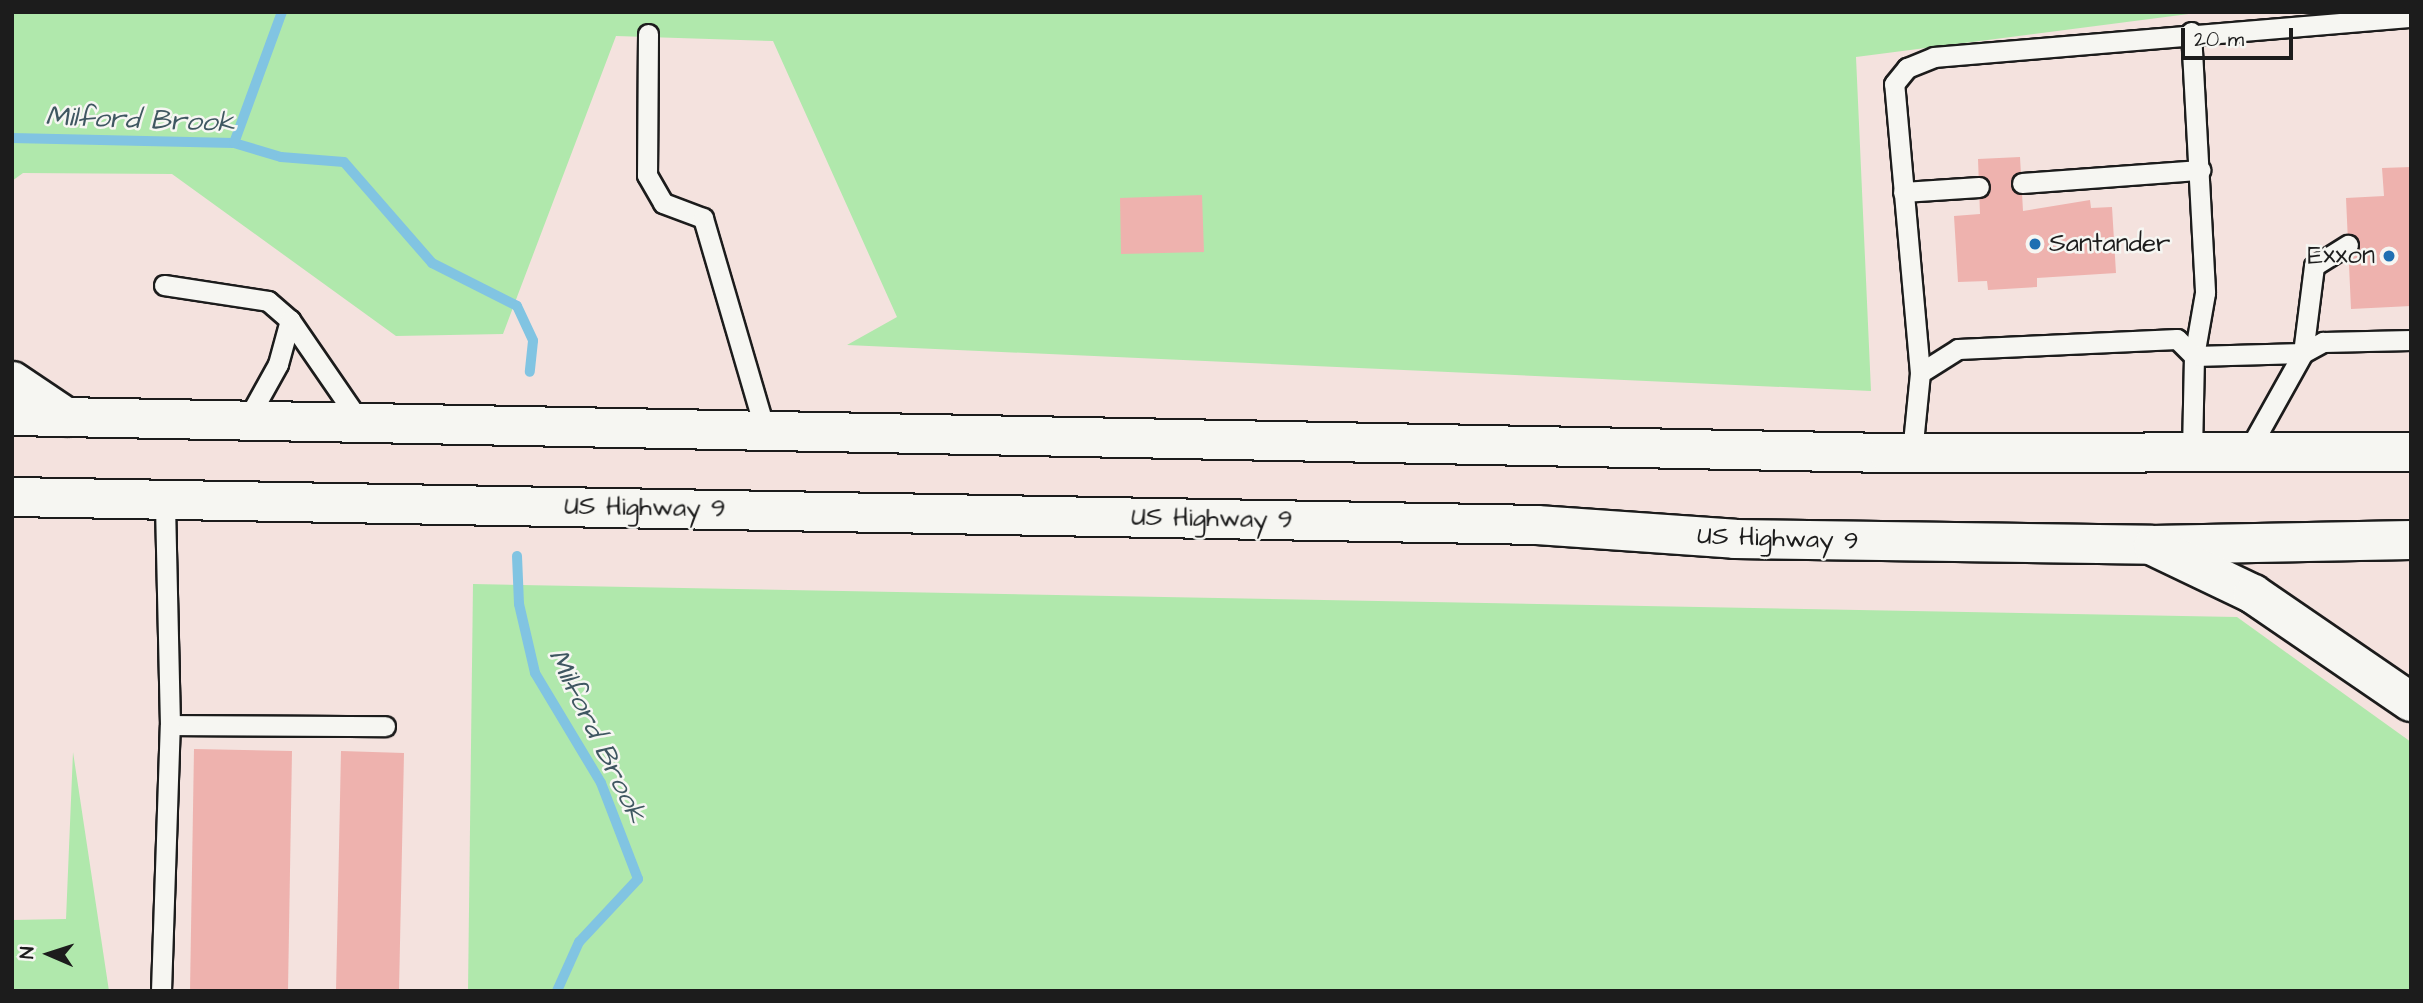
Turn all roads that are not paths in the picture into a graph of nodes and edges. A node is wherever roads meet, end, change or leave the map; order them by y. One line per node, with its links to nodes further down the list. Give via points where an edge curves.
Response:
1 (2411, 17): 2 (lane)
2 (2191, 32): 4 (lane); 7 (lane, via 1934,57 1907,68 1894,84)
3 (648, 34): 20 (lane, via 647,175 663,203 703,218)
4 (2201, 170): 5 (lane); 13 (lane, via 2205,293)
5 (2022, 183)
6 (1979, 187): 7 (lane)
7 (1903, 192): 14 (lane)
8 (2348, 245): 12 (lane, via 2314,266)
9 (164, 285): 10 (lane, via 268,301)
10 (290, 320): 18 (lane, via 278,364); 19 (lane)
11 (2411, 340): 12 (lane, via 2323,342)
12 (2303, 353): 13 (lane); 24 (lane)
13 (2194, 356): 14 (lane, via 2178,339 1958,349); 23 (lane)
14 (1920, 373): 22 (lane)
15 (12, 380): 17 (street)
16 (12, 416): 17 (highway)
17 (67, 418): 18 (highway)
18 (247, 420): 19 (highway)
19 (360, 422): 20 (highway)
20 (765, 430): 22 (highway)
21 (2411, 452): 24 (highway)
22 (1912, 453): 23 (highway)
23 (2192, 453): 24 (highway)
24 (2247, 453)
25 (12, 497): 26 (highway, US Highway 9)
26 (164, 500): 28 (highway, US Highway 9, via 1523,524 1735,540); 30 (lane)
27 (2411, 540): 28 (highway, US Highway 9)
28 (2152, 545): 29 (highway, via 2253,594)
29 (2411, 702)
30 (170, 725): 31 (lane); 32 (lane)
31 (385, 726)
32 (161, 991)

